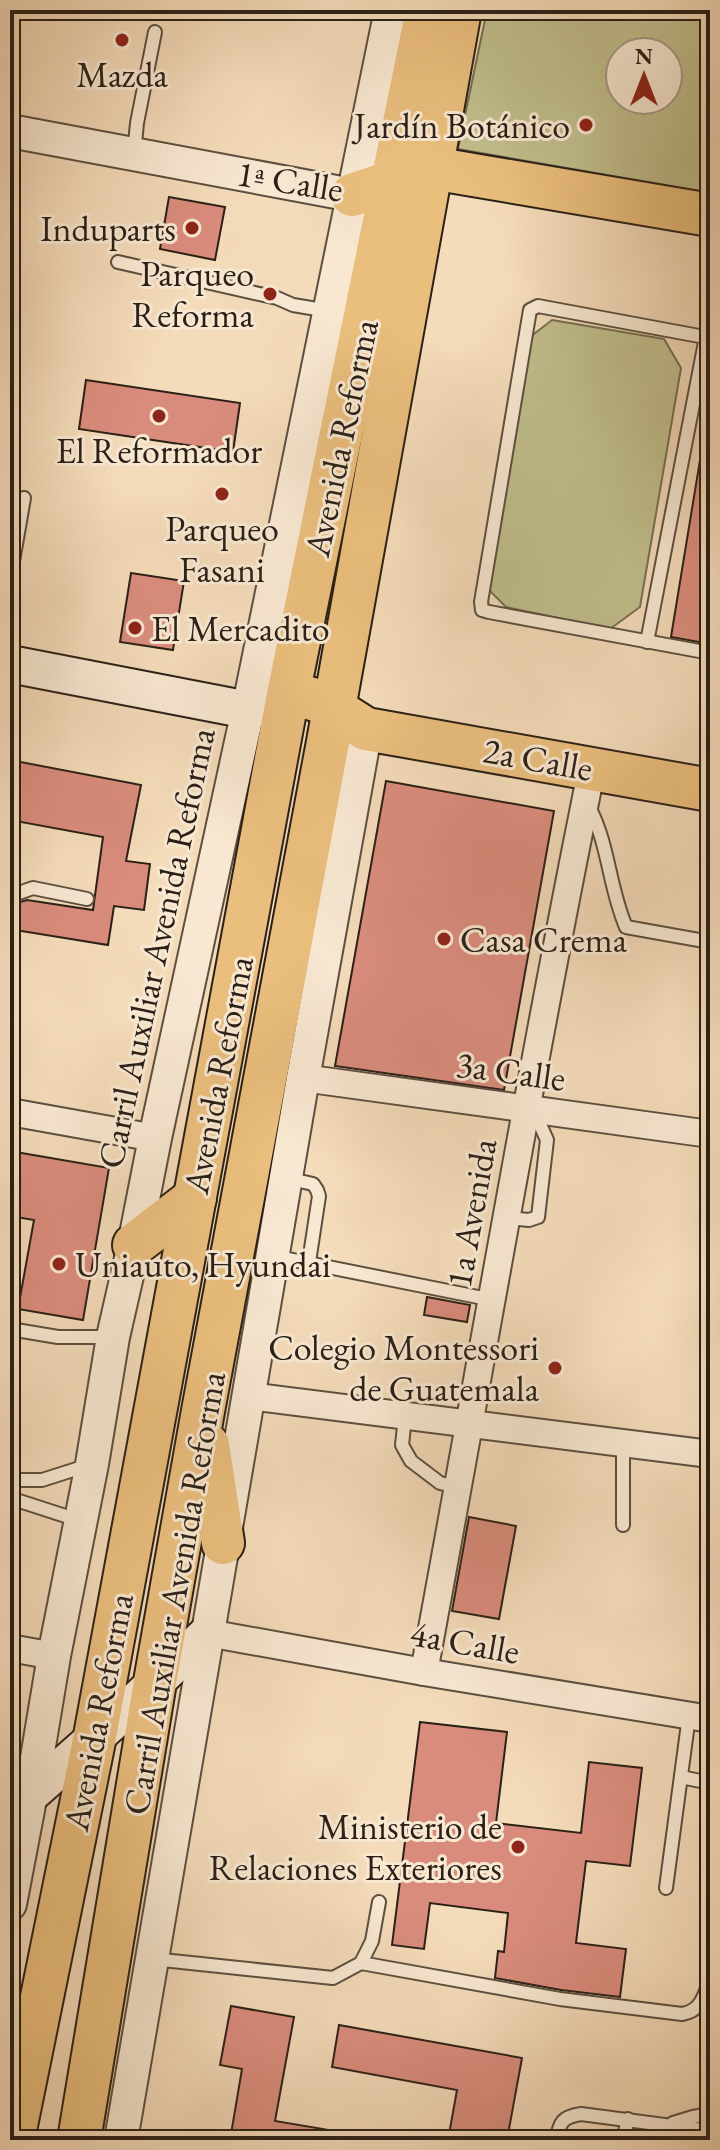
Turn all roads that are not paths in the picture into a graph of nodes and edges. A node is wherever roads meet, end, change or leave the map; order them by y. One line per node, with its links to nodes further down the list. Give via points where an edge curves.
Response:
1 (391, 10): 9 (street, Carril Auxiliar Avenida Reforma)
2 (427, 10): 8 (main road, Avenida Reforma)
3 (460, 10): 7 (main road, Avenida Reforma)
4 (155, 32): 6 (lane)
5 (10, 131): 6 (street, 1ª Calle)
6 (134, 154): 9 (street, 1ª Calle)
7 (432, 168): 8 (main road, 1ª Calle); 10 (main road, 1ª Calle); 20 (main road, Avenida Reforma)
8 (393, 182): 9 (main road, 1ª Calle); 19 (main road, Avenida Reforma)
9 (352, 195): 12 (street, Carril Auxiliar Avenida Reforma)
10 (710, 215)
11 (118, 262): 12 (lane)
12 (329, 311): 19 (street, Carril Auxiliar Avenida Reforma)
13 (708, 338): 16 (lane); 16 (lane, via 538,306 530,310 482,610)
14 (24, 498): 15 (lane)
15 (10, 579)
16 (647, 642): 17 (lane)
17 (710, 653)
18 (10, 664): 19 (main road, 2a Calle)
19 (272, 716): 20 (main road, 2a Calle, via 297,698 316,699); 30 (street, Carril Auxiliar Avenida Reforma); 32 (main road, Avenida Reforma)
20 (342, 727): 21 (main road, 2a Calle); 26 (street, Carril Auxiliar Avenida Reforma); 40 (main road, Avenida Reforma)
21 (589, 784): 22 (main road, 2a Calle); 25 (lane, via 626,927); 27 (street, 1a Avenida)
22 (710, 790)
23 (10, 896): 24 (lane, via 33,888)
24 (87, 899)
25 (710, 942)
26 (303, 1078): 27 (street, 3a Calle); 31 (street, Carril Auxiliar Avenida Reforma)
27 (529, 1110): 29 (street, 3a Calle); 36 (street, 1a Avenida)
28 (10, 1112): 30 (street)
29 (710, 1134)
30 (155, 1138): 33 (street, Carril Auxiliar Avenida Reforma)
31 (286, 1178): 34 (street, Carril Auxiliar Avenida Reforma); 35 (lane, via 313,1184 319,1196)
32 (195, 1198): 33 (main road); 58 (main road, Avenida Reforma)
33 (134, 1245): 38 (street, Carril Auxiliar Avenida Reforma)
34 (273, 1256): 35 (lane); 39 (street, Carril Auxiliar Avenida Reforma)
35 (309, 1262): 36 (lane)
36 (493, 1300): 42 (street, 1a Avenida)
37 (10, 1329): 38 (lane, via 58,1337)
38 (113, 1337): 45 (street, Carril Auxiliar Avenida Reforma)
39 (249, 1396): 41 (street); 51 (street, Carril Auxiliar Avenida Reforma)
40 (203, 1411): 51 (main road); 56 (main road, Avenida Reforma)
41 (405, 1417): 42 (street); 47 (lane, via 402,1445 411,1461 440,1483)
42 (470, 1425): 43 (street); 47 (street, 1a Avenida)
43 (623, 1444): 44 (street); 50 (lane)
44 (710, 1454)
45 (92, 1464): 46 (lane, via 42,1480); 49 (street, Carril Auxiliar Avenida Reforma)
46 (10, 1480)
47 (458, 1487): 55 (street, 1a Avenida)
48 (10, 1498): 49 (lane)
49 (81, 1521): 54 (street, Carril Auxiliar Avenida Reforma)
50 (623, 1525)
51 (223, 1543): 52 (street, Carril Auxiliar Avenida Reforma)
52 (208, 1633): 55 (street, 4a Calle); 56 (main road); 65 (street, Carril Auxiliar Avenida Reforma)
53 (10, 1648): 54 (street)
54 (54, 1656): 61 (street, Carril Auxiliar Avenida Reforma)
55 (424, 1672): 57 (street, 4a Calle)
56 (155, 1682): 58 (main road); 74 (main road, Avenida Reforma)
57 (700, 1718): 59 (lane)
58 (95, 1736): 61 (main road); 73 (main road, Avenida Reforma)
59 (681, 1777): 60 (lane); 62 (lane)
60 (710, 1783)
61 (21, 1800): 64 (street, Carril Auxiliar Avenida Reforma)
62 (666, 1888)
63 (379, 1902): 66 (lane, via 372,1941)
64 (10, 1904)
65 (151, 1959): 66 (lane, via 333,1978); 75 (street, Carril Auxiliar Avenida Reforma)
66 (361, 1963): 67 (lane, via 560,1999 682,2014 702,2002)
67 (710, 1980)
68 (710, 2114): 70 (lane)
69 (628, 2119): 70 (lane); 76 (lane, via 568,2116 559,2125); 77 (lane)
70 (669, 2124): 72 (lane)
71 (710, 2131): 72 (lane)
72 (685, 2133)
73 (13, 2140)
74 (79, 2140)
75 (121, 2140)
76 (556, 2140)
77 (623, 2140)

